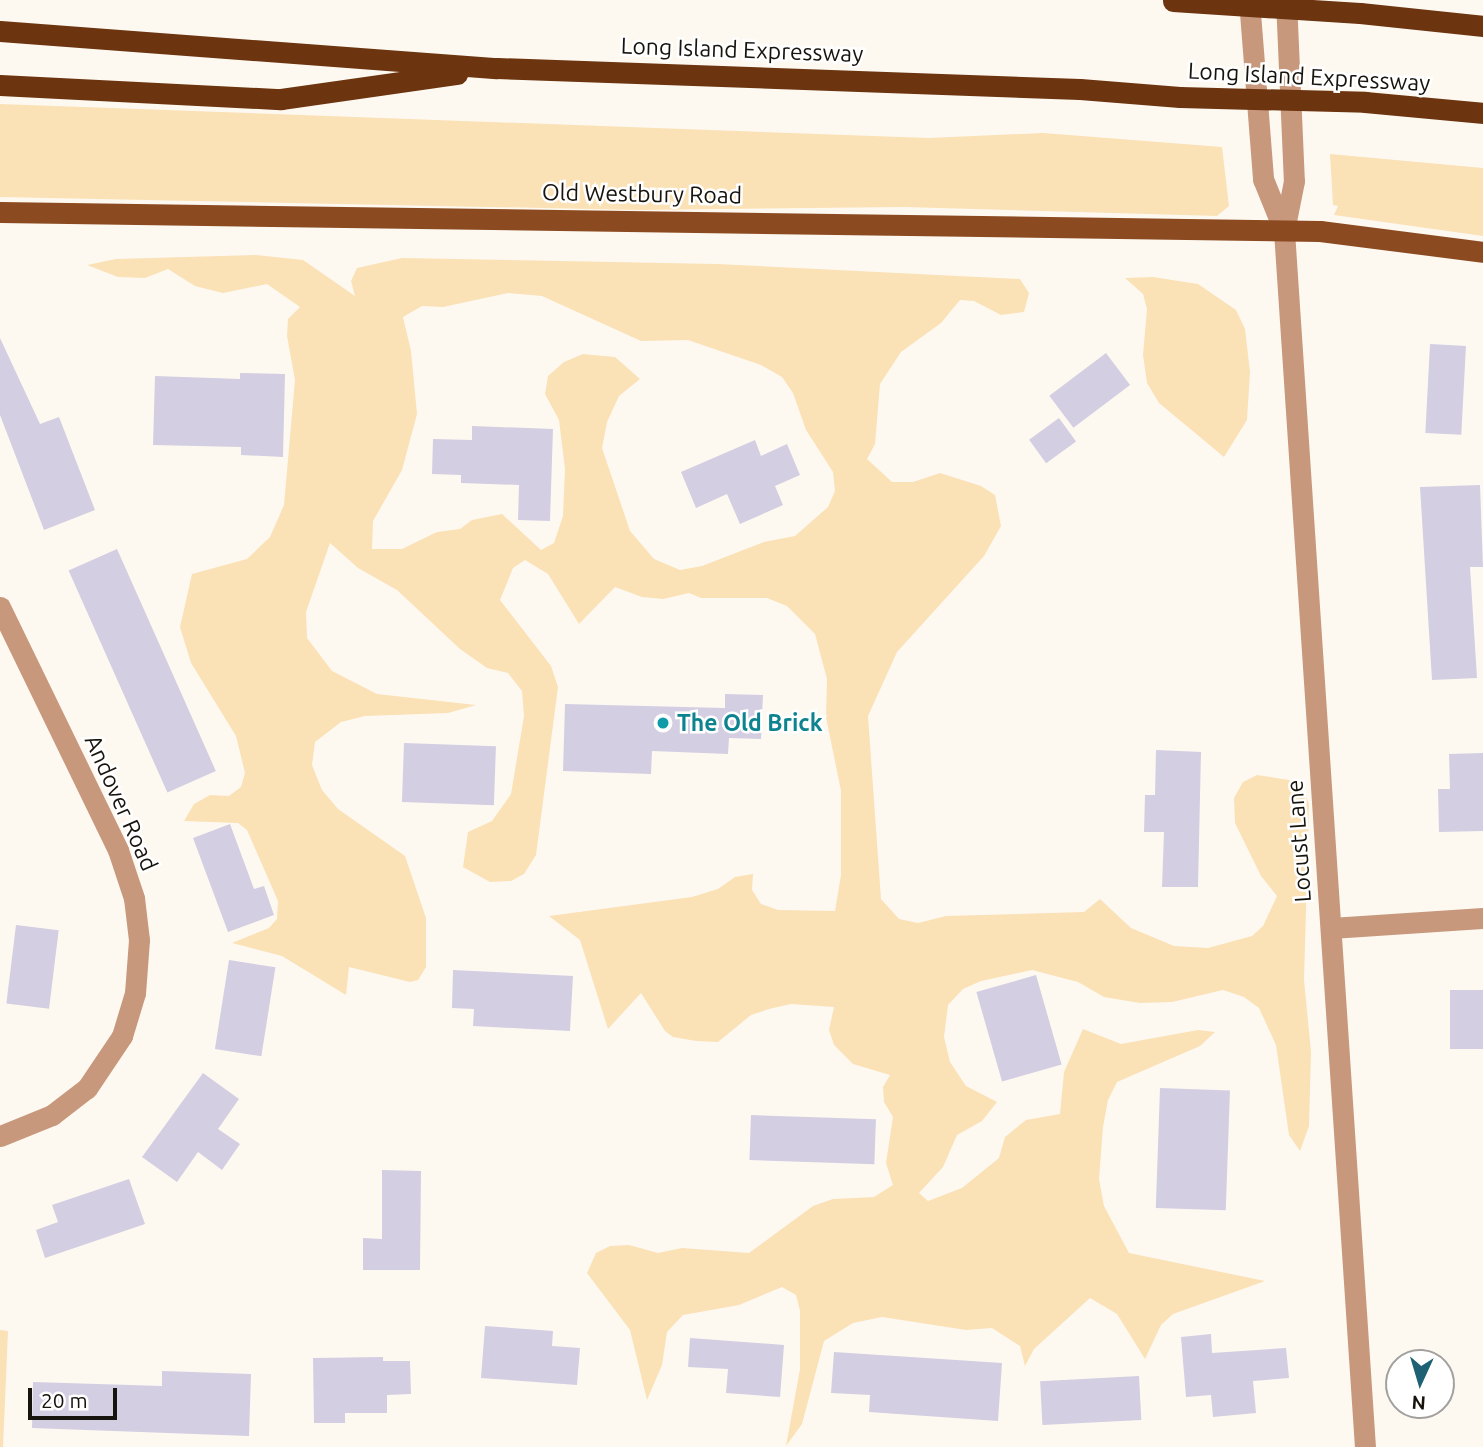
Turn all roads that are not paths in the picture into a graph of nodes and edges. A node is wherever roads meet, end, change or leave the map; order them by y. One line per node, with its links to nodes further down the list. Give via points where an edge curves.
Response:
1 (1159, 0): 4 (highway)
2 (1249, 0): 11 (street, Locust Lane, via 1263,179)
3 (1286, 0): 11 (street, Locust Lane, via 1294,181)
4 (1173, 1): 5 (highway, bridge)
5 (1483, 26)
6 (0, 30): 7 (highway, Long Island Expressway)
7 (497, 68): 8 (highway, via 281,99); 9 (highway, Long Island Expressway, bridge, via 1365,102)
8 (0, 85)
9 (1483, 113)
10 (0, 212): 11 (main road, Old Westbury Road)
11 (1284, 231): 12 (main road, Old Westbury Road, via 1353,234); 15 (street, Locust Lane)
12 (1483, 252)
13 (0, 607): 16 (street, Andover Road, via 118,850 134,898 139,940 135,993 122,1036 87,1088 52,1115)
14 (1483, 918): 15 (street)
15 (1331, 928): 17 (street, Locust Lane)
16 (0, 1136)
17 (1365, 1447)

